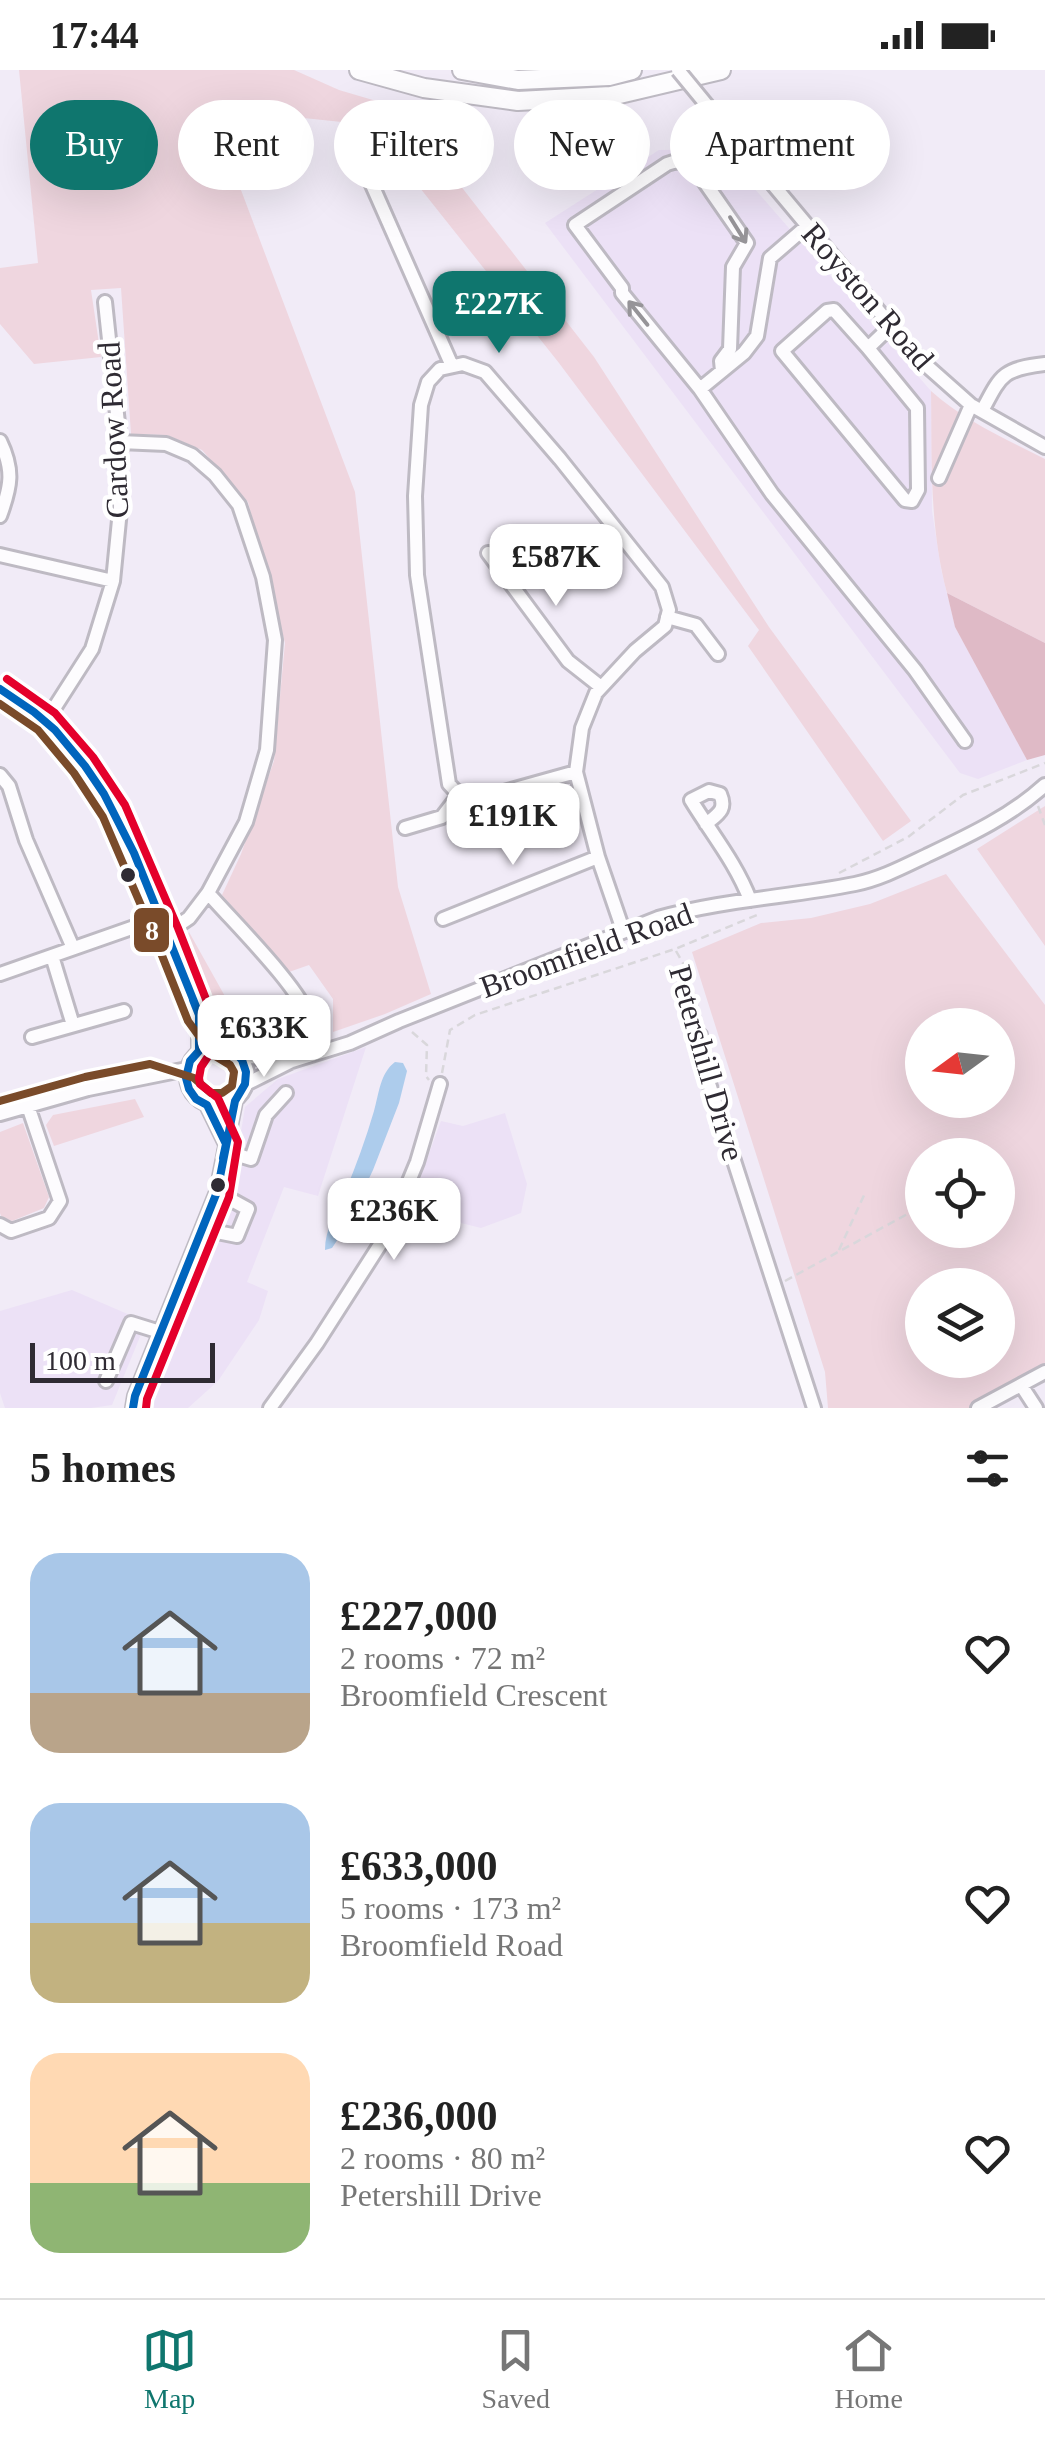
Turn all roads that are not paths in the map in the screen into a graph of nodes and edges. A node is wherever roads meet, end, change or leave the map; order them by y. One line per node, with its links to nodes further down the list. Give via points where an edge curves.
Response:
1 (358, 70): 5 (highway, via 424,88 518,101 611,96)
2 (462, 70): 3 (highway, via 518,80)
3 (632, 70)
4 (678, 70): 7 (street, Royston Road, bridge)
5 (721, 70)
6 (374, 190): 12 (street)
7 (807, 226): 9 (street, Royston Road); 13 (street, via 770,258 757,336)
8 (104, 302): 17 (street, Cardow Road)
9 (892, 326): 10 (street); 15 (street, Royston Road)
10 (868, 348): 10 (street, via 834,310 782,351 905,500 912,500 918,490 917,408)
11 (1045, 364): 15 (street, via 1017,367 1000,378)
12 (452, 366): 24 (street, via 485,372 560,459 662,586); 33 (street, via 428,382 421,405 415,496 417,575 449,784)
13 (722, 371): 14 (street); 14 (street, one-way to 13, via 575,225 678,161 697,171 747,244 734,267 730,349)
14 (700, 389): 29 (street, via 772,494)
15 (977, 408): 18 (street, Royston Road); 19 (street)
16 (0, 440): 20 (street, via 10,488)
17 (120, 442): 23 (street, Cardow Road); 37 (street, via 166,444 215,475 239,505 269,608 275,640 267,750 246,822)
18 (1045, 447)
19 (939, 478)
20 (0, 516)
21 (488, 553): 26 (street, via 568,661)
22 (0, 555): 23 (street)
23 (113, 581): 28 (street, Cardow Road, via 92,649)
24 (667, 617): 25 (street, via 696,626); 26 (street)
25 (718, 654)
26 (601, 687): 30 (street, via 582,728)
27 (0, 689): 28 (street)
28 (46, 721): 39 (street, via 114,811)
29 (966, 741)
30 (576, 772): 33 (street, via 475,800); 36 (street)
31 (0, 775): 43 (street)
32 (1045, 785): 38 (street, Broomfield Road, via 974,834 886,874)
33 (459, 795): 35 (street, via 442,817)
34 (706, 824): 34 (street, via 690,800 709,791 724,803); 38 (street)
35 (406, 828)
36 (598, 857): 40 (street); 41 (street)
37 (208, 893): 42 (street); 48 (street, via 285,980)
38 (754, 899): 41 (street, Broomfield Road)
39 (160, 918): 42 (street); 43 (street)
40 (443, 920)
41 (623, 930): 55 (street, Broomfield Road)
42 (167, 933): 47 (street)
43 (73, 948): 44 (street)
44 (52, 956): 45 (street); 49 (street)
45 (0, 974)
46 (124, 1010): 49 (street)
47 (199, 1015): 52 (street); 53 (street)
48 (312, 1024)
49 (73, 1026): 51 (street)
50 (700, 1035): 76 (street, Petershill Drive, via 704,1068)
51 (32, 1038)
52 (221, 1046): 53 (street); 54 (street)
53 (199, 1051): 56 (street)
54 (240, 1056): 55 (street, Broomfield Road); 58 (street)
55 (292, 1062): 58 (street, Broomfield Road)
56 (187, 1068): 57 (street); 60 (street)
57 (151, 1076): 60 (street); 64 (street)
58 (246, 1084): 62 (street)
59 (440, 1087): 75 (street, via 388,1232)
60 (189, 1089): 63 (street)
61 (286, 1094): 66 (street, via 266,1115 252,1159)
62 (234, 1101): 63 (street); 66 (street)
63 (207, 1105): 66 (street)
64 (28, 1106): 65 (street); 68 (street, via 60,1201 49,1218 12,1231)
65 (0, 1114)
66 (225, 1147): 67 (street)
67 (217, 1192): 69 (street); 69 (street, via 248,1209 237,1236)
68 (0, 1225)
69 (202, 1228): 70 (street)
70 (160, 1332): 72 (street, via 131,1323); 74 (street)
71 (1045, 1372): 73 (street)
72 (106, 1382)
73 (1021, 1385): 77 (street); 78 (street)
74 (134, 1408)
75 (270, 1408)
76 (814, 1408)
77 (978, 1408)
78 (1036, 1408)

